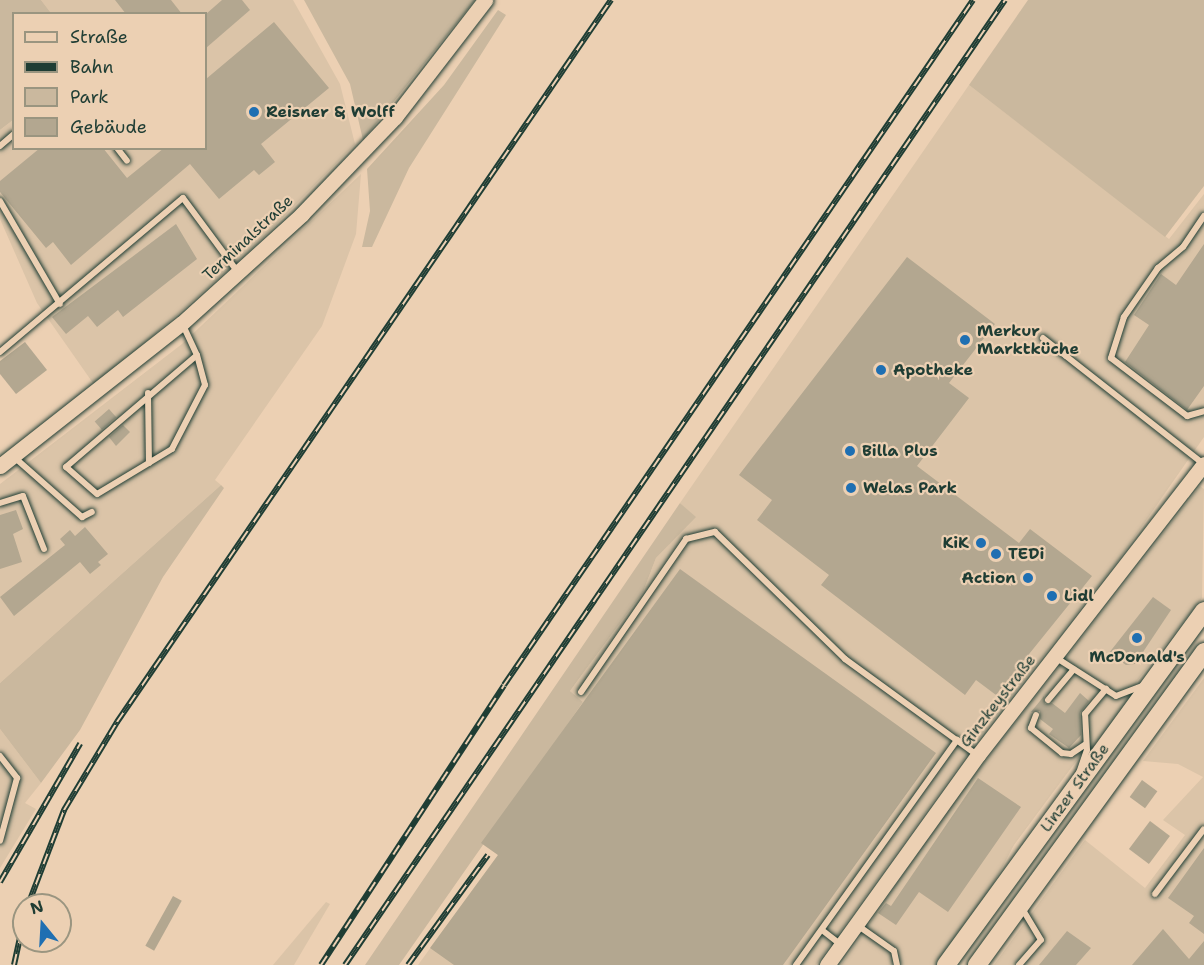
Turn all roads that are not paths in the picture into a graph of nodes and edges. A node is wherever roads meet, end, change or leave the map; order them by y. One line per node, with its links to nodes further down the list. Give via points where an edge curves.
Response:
1 (485, 0): 8 (street, Terminalstraße, via 395,117)
2 (12, 136): 3 (lane)
3 (0, 146)
4 (119, 150): 5 (lane)
5 (127, 161)
6 (0, 201): 9 (lane)
7 (1204, 216): 15 (lane, via 1183,248 1158,268 1124,317 1111,358 1187,416)
8 (238, 273): 9 (lane, via 183,198); 10 (street, Terminalstraße)
9 (60, 304): 12 (lane)
10 (182, 322): 13 (lane); 16 (street, Terminalstraße)
11 (1043, 338): 18 (lane)
12 (0, 352)
13 (197, 355): 14 (lane); 17 (lane, via 205,385 172,449)
14 (147, 393): 17 (lane); 17 (lane, via 66,467 97,494)
15 (1204, 411)
16 (14, 456): 19 (street, Terminalstraße); 21 (lane, via 82,517)
17 (149, 463)
18 (1203, 463): 25 (street, Ginzkeystraße)
19 (0, 466)
20 (0, 503): 22 (lane, via 23,496)
21 (92, 512)
22 (44, 549)
23 (1204, 611): 27 (main road, Linzer Straße)
24 (1204, 652): 40 (main road, Linzer Straße)
25 (1055, 657): 26 (lane); 34 (street, Ginzkeystraße)
26 (1074, 669): 28 (lane); 30 (lane)
27 (1153, 682): 28 (lane, via 1116,696); 36 (main road, Linzer Straße)
28 (1106, 689): 33 (lane, via 1085,714)
29 (581, 692): 32 (lane, via 686,539 715,532 845,659)
30 (1048, 700)
31 (1036, 715): 33 (lane, via 1031,728 1062,753 1071,754)
32 (957, 740): 34 (lane); 42 (lane)
33 (1086, 744): 36 (lane, via 1078,771)
34 (978, 755): 41 (street, Ginzkeystraße)
35 (0, 756): 38 (lane, via 17,778)
36 (1081, 781): 47 (main road, Linzer Straße)
37 (1204, 829): 39 (lane)
38 (0, 841)
39 (1155, 894)
40 (1020, 906): 48 (main road, Linzer Straße); 49 (lane, via 1041,940)
41 (856, 924): 43 (street, Ginzkeystraße); 46 (lane, via 894,951)
42 (822, 930): 43 (lane); 44 (lane)
43 (841, 945): 45 (street, Ginzkeystraße)
44 (796, 965)
45 (827, 965)
46 (897, 965)
47 (946, 965)
48 (977, 965)
49 (1019, 965)

